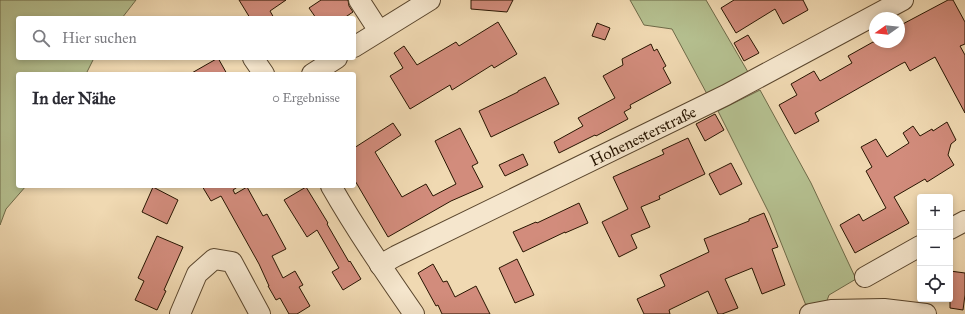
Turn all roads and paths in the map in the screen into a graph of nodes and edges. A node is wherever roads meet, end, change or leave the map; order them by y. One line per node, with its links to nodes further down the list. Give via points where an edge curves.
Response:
1 (359, 0): 4 (street)
2 (430, 0): 4 (street)
3 (903, 0): 14 (street, Hohenesterstraße, via 726,95)
4 (379, 31): 5 (street)
5 (356, 47)
6 (254, 60): 8 (street)
7 (334, 60): 9 (street)
8 (263, 72)
9 (315, 72)
10 (331, 188): 14 (street)
11 (965, 221): 12 (street)
12 (953, 227)
13 (917, 248): 15 (street)
14 (380, 265): 19 (street)
15 (865, 277)
16 (832, 312): 20 (street); 21 (street, via 884,309)
17 (180, 314): 18 (street, via 196,274 214,259 232,262)
18 (260, 314)
19 (414, 314)
20 (810, 314)
21 (926, 314)

